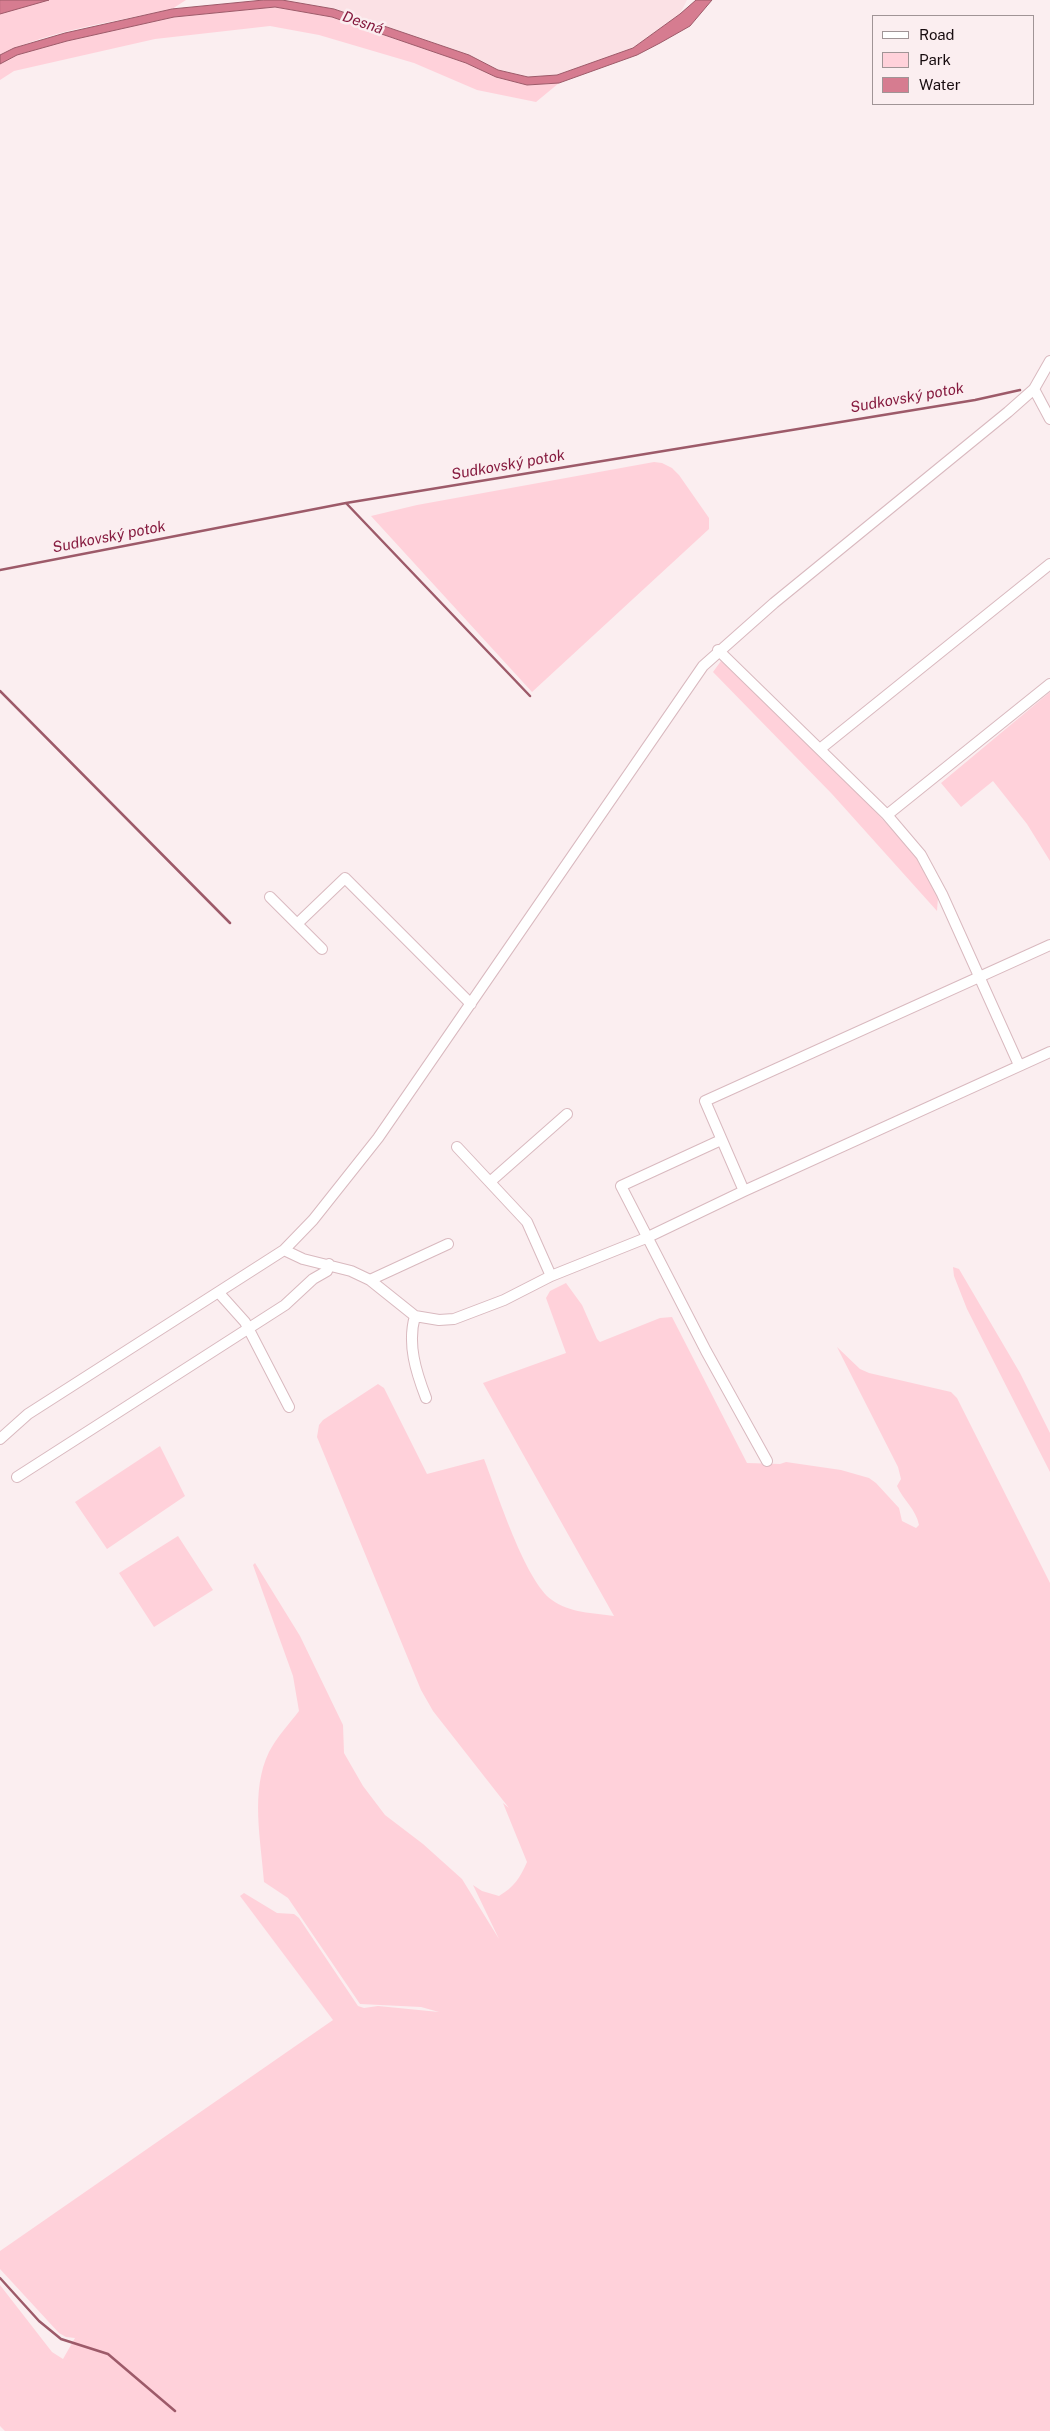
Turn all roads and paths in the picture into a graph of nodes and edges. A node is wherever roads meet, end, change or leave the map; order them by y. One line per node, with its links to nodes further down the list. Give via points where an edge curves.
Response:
1 (1050, 361): 2 (street)
2 (1034, 389): 3 (street); 5 (street)
3 (1050, 419)
4 (1050, 564): 7 (street)
5 (718, 650): 7 (street); 14 (street, via 703,666)
6 (1050, 684): 8 (street)
7 (820, 749): 8 (street)
8 (887, 815): 13 (street, via 921,855)
9 (270, 897): 10 (street)
10 (298, 924): 12 (street); 14 (street, via 345,878)
11 (1050, 945): 13 (street)
12 (322, 949)
13 (979, 977): 16 (street); 18 (street, via 705,1102)
14 (471, 1004): 24 (street, via 378,1138)
15 (1050, 1052): 16 (street)
16 (1019, 1065): 21 (street)
17 (567, 1114): 20 (street)
18 (721, 1140): 21 (street); 22 (street, via 621,1186)
19 (458, 1147): 20 (street)
20 (491, 1181): 26 (street, via 527,1222)
21 (744, 1191): 22 (street)
22 (646, 1238): 26 (street); 34 (street)
23 (448, 1244): 27 (street)
24 (284, 1250): 25 (street, via 303,1259); 28 (street)
25 (329, 1264): 27 (street); 30 (street, via 326,1271 286,1305)
26 (551, 1276): 29 (street, via 504,1300 454,1319)
27 (370, 1280): 29 (street)
28 (219, 1293): 30 (street); 33 (street, via 28,1414)
29 (414, 1316): 31 (street, via 410,1330 412,1348)
30 (249, 1328): 32 (street); 35 (street)
31 (426, 1398)
32 (289, 1407)
33 (0, 1439)
34 (767, 1461)
35 (17, 1477)

